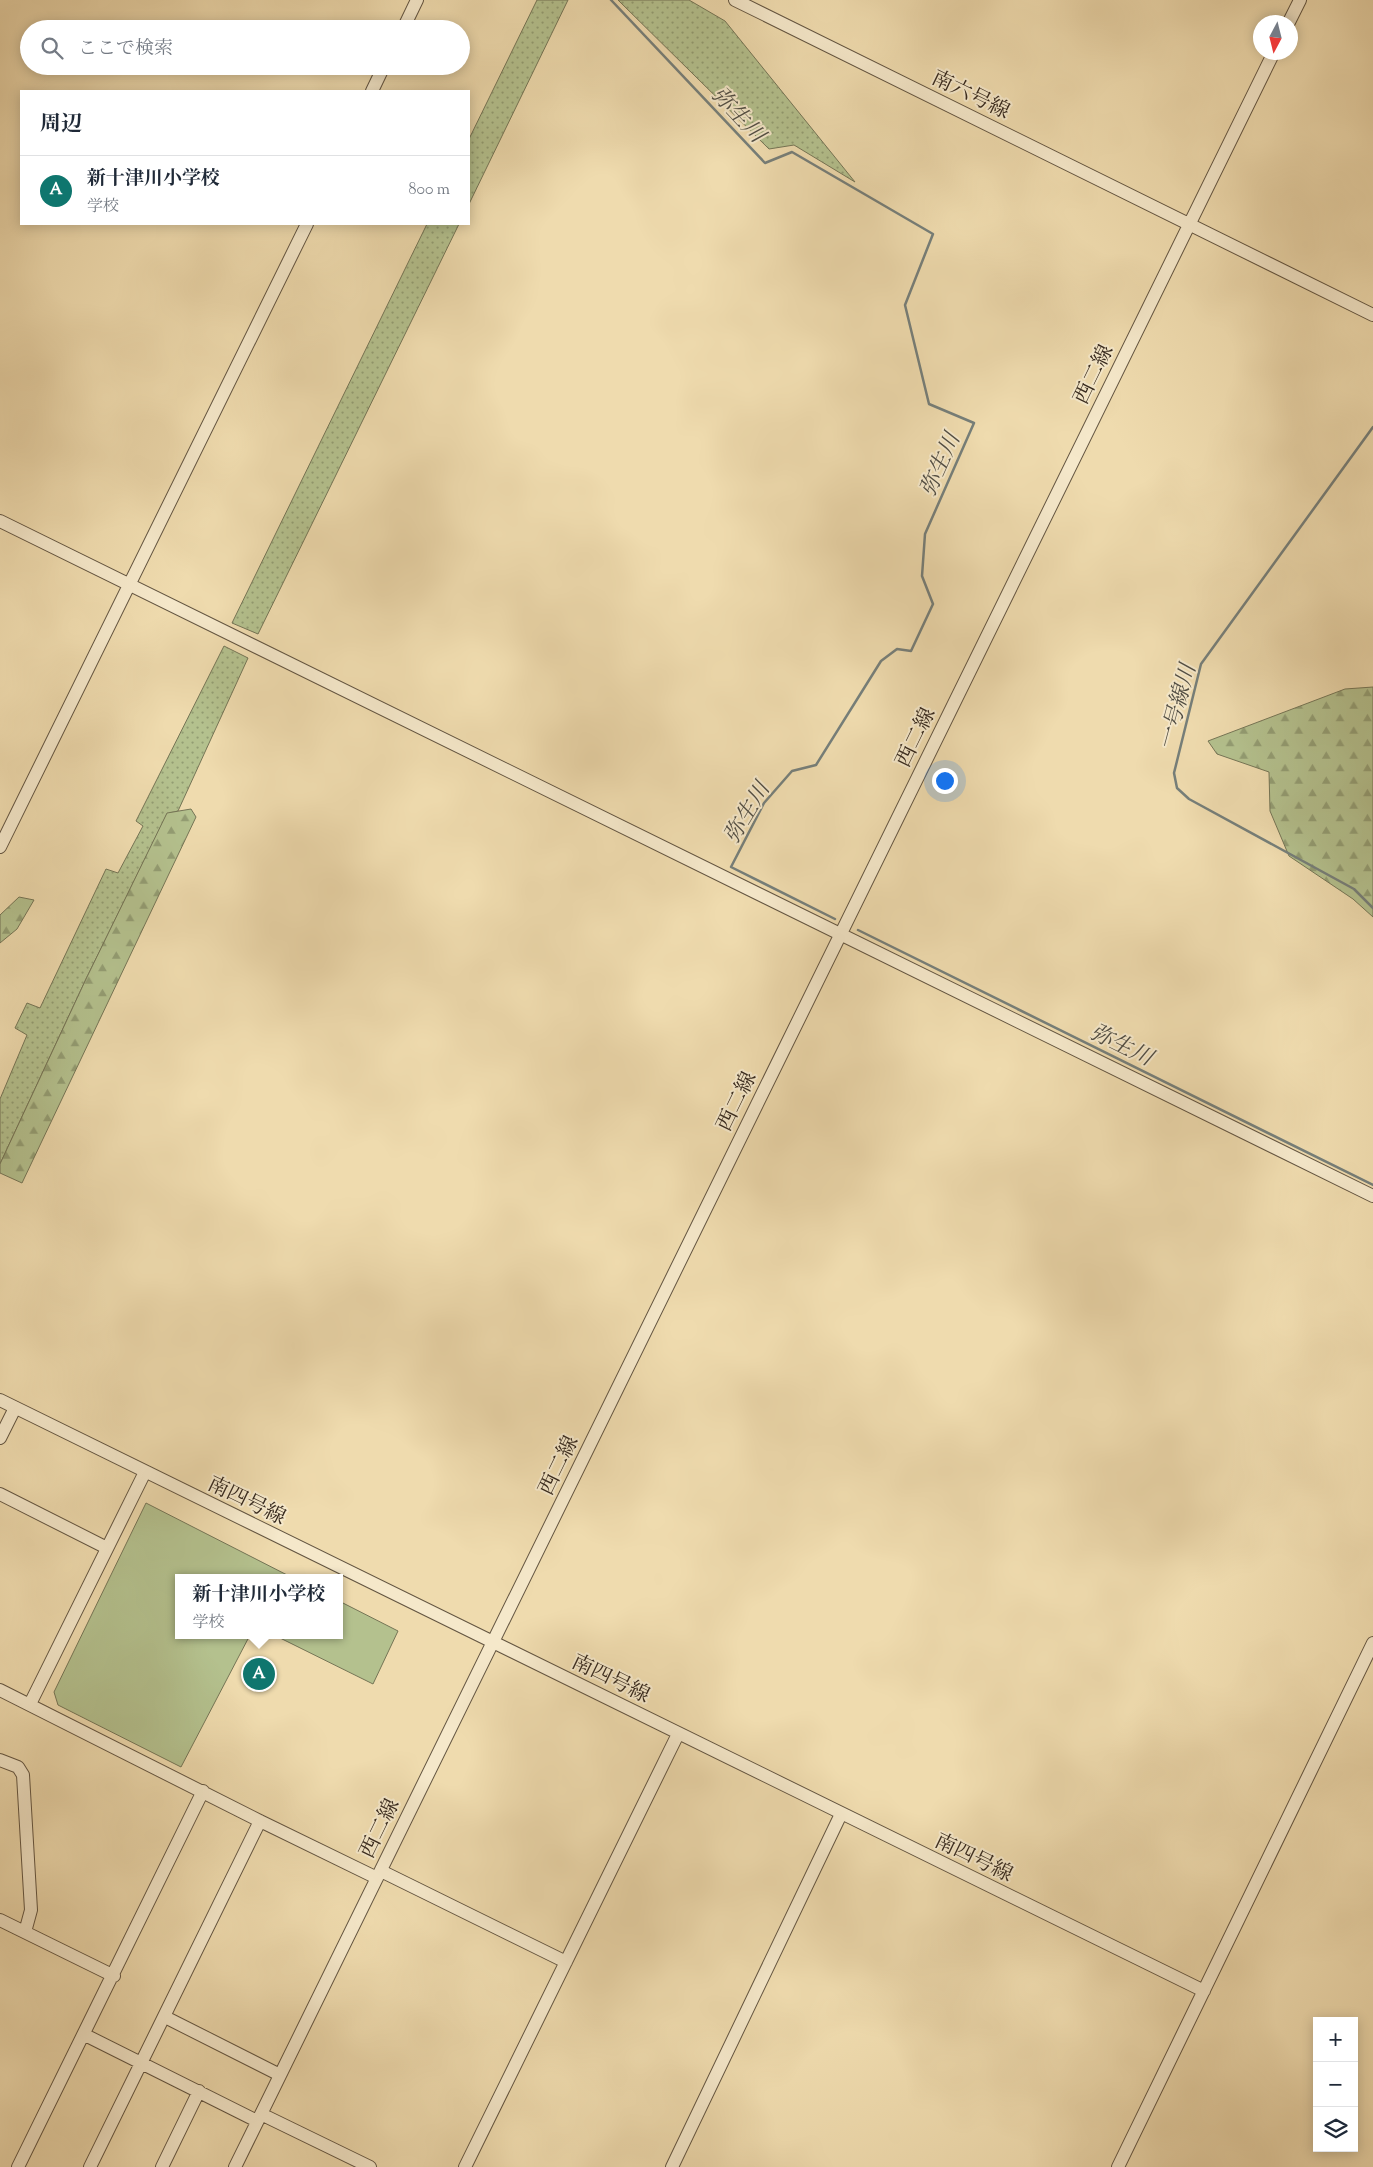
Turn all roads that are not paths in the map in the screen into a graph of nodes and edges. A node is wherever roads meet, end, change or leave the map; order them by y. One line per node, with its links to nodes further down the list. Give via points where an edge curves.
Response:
1 (417, 0): 5 (street)
2 (735, 0): 9 (street, 南六号線)
3 (1300, 0): 4 (street)
4 (1292, 15)
5 (407, 20)
6 (1270, 60): 9 (street, 西二線)
7 (380, 75): 8 (street)
8 (372, 90)
9 (1189, 224): 11 (street, 南六号線); 15 (street, 西二線)
10 (307, 225): 13 (street)
11 (1373, 315)
12 (0, 521): 13 (street)
13 (130, 585): 14 (street); 15 (street)
14 (0, 847)
15 (841, 933): 16 (street); 23 (street, 西二線)
16 (1373, 1196)
17 (0, 1400): 18 (street, 南四号線)
18 (15, 1408): 19 (street); 20 (street, 南四号線)
19 (0, 1438)
20 (145, 1472): 22 (street); 23 (street, 南四号線)
21 (0, 1494): 22 (street)
22 (106, 1548): 26 (street)
23 (493, 1642): 27 (street, 南四号線); 32 (street, 西二線)
24 (1373, 1643): 37 (street)
25 (0, 1690): 26 (street)
26 (30, 1704): 29 (street)
27 (678, 1734): 30 (street, 南四号線); 35 (street)
28 (0, 1760): 34 (street, via 18,1768 23,1775 31,1910)
29 (203, 1791): 31 (street); 36 (street)
30 (841, 1814): 37 (street, 南四号線); 50 (street)
31 (260, 1821): 32 (street); 38 (street)
32 (379, 1874): 35 (street); 41 (street, 西二線)
33 (0, 1920): 34 (street)
34 (25, 1932): 36 (street)
35 (566, 1962): 49 (street)
36 (114, 1976): 39 (street)
37 (1204, 1991): 51 (street)
38 (165, 2017): 40 (street); 41 (street)
39 (85, 2035): 40 (street); 44 (street)
40 (143, 2062): 42 (street); 45 (street)
41 (280, 2074): 43 (street, 西二線)
42 (199, 2091): 43 (street); 46 (street)
43 (259, 2117): 47 (street, 西二線); 48 (street)
44 (18, 2167)
45 (90, 2167)
46 (162, 2167)
47 (235, 2167)
48 (370, 2167)
49 (465, 2167)
50 (672, 2167)
51 (1118, 2167)

